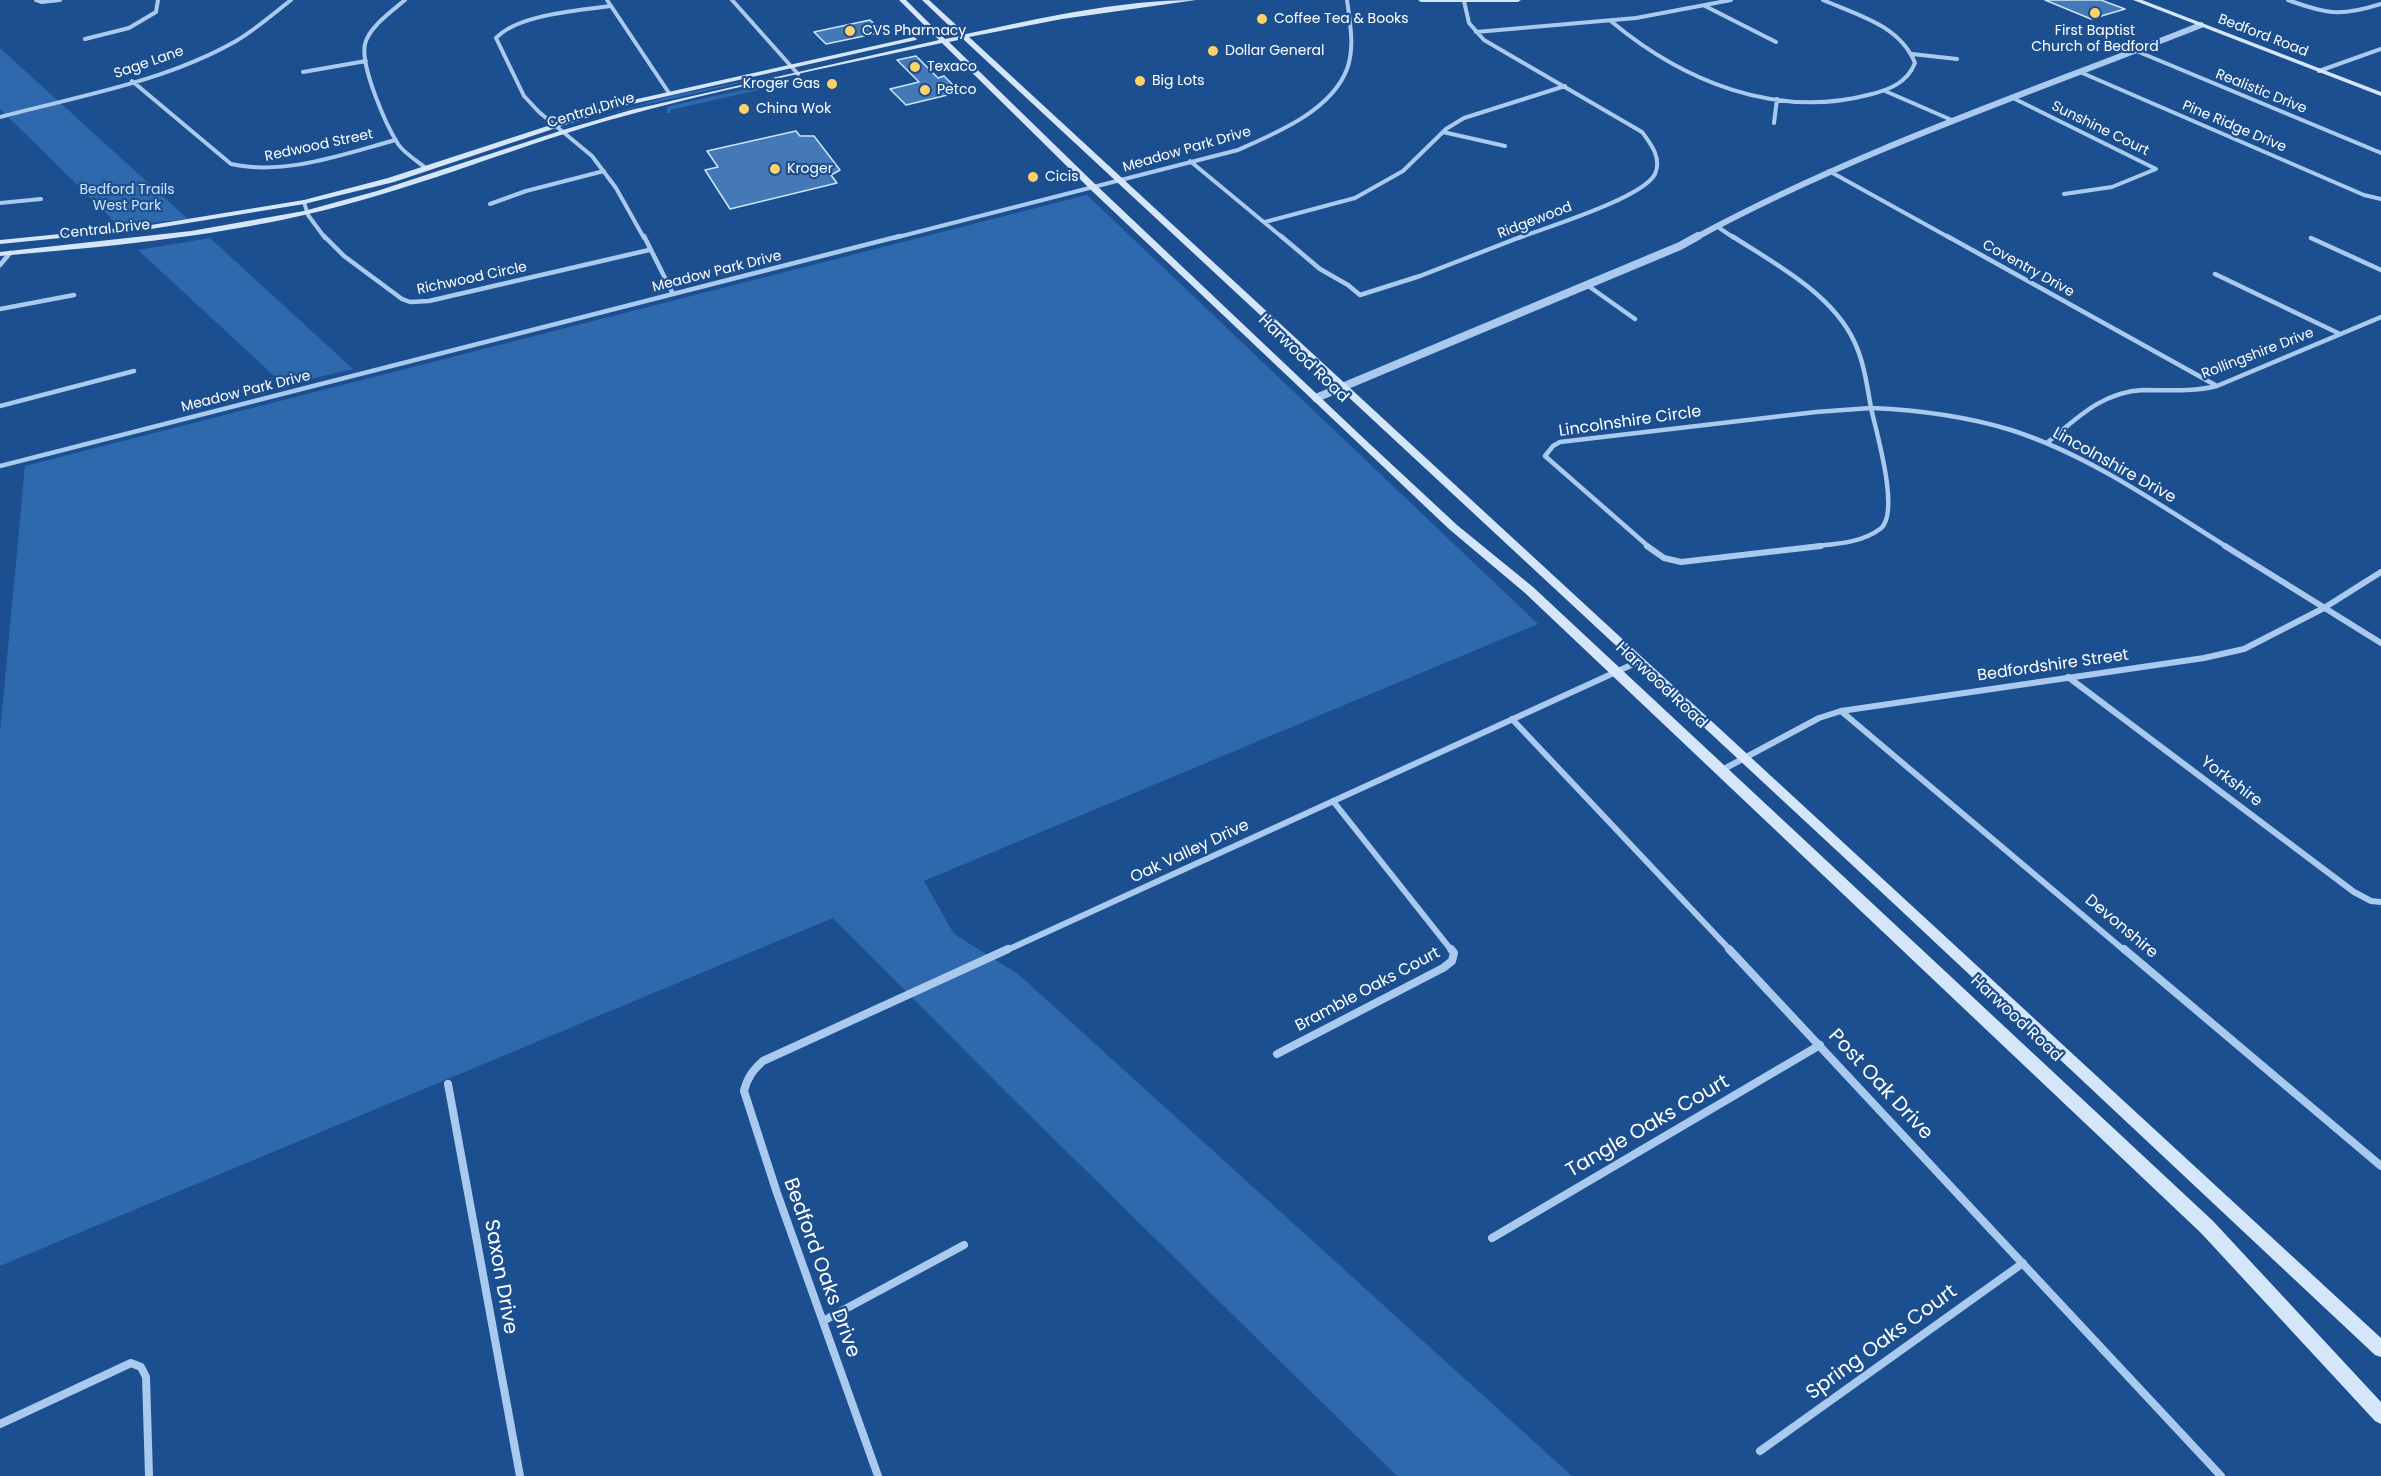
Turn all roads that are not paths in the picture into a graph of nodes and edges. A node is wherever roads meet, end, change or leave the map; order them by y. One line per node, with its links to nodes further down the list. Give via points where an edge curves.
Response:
1 (36, 0): 19 (street)
2 (60, 0): 19 (street)
3 (158, 0): 34 (street, via 156,12 138,25)
4 (291, 0): 47 (street, Sage Lane, via 235,41)
5 (405, 0): 41 (street, via 368,38)
6 (607, 0): 24 (street)
7 (732, 0): 42 (street)
8 (902, 0): 32 (main road, Harwood Road)
9 (925, 0): 30 (main road, Harwood Road)
10 (1125, 0): 21 (main road)
11 (1192, 0): 26 (main road, Central Drive)
12 (1347, 0): 65 (street, Meadow Park Drive, via 1351,50 1347,68 1335,87 1283,130 1238,150)
13 (1421, 0): 20 (main road)
14 (1518, 0): 20 (main road)
15 (1731, 0): 25 (street)
16 (1823, 0): 39 (street, via 1890,31)
17 (2136, 0): 29 (main road, Bedford Road)
18 (2288, 0): 23 (street, via 2335,15)
19 (53, 1)
20 (1464, 1): 31 (street, via 1469,23)
21 (1103, 3)
22 (1093, 4): 26 (main road)
23 (2381, 4)
24 (610, 6): 50 (street); 59 (street, via 524,22 496,35 523,94)
25 (1704, 6): 28 (street); 36 (street)
26 (1098, 11): 33 (main road, Central Drive)
27 (1023, 16): 30 (main road, Central Drive)
28 (1612, 22): 31 (street); 53 (street, via 1653,54 1707,82)
29 (2201, 25): 38 (street); 43 (main road, Bedford Road)
30 (957, 30): 32 (main road, Central Drive); 33 (main road, Harwood Road)
31 (1476, 32): 48 (street, Ridgewood)
32 (937, 34): 35 (main road, Harwood Road); 42 (main road, Central Drive)
33 (963, 36): 35 (main road, Central Drive); 54 (main road, Harwood Road)
34 (85, 39)
35 (944, 40): 46 (main road, Central Drive); 55 (main road, Harwood Road)
36 (1776, 42)
37 (2381, 49): 43 (street)
38 (2134, 50): 45 (street); 64 (street, Realistic Drive)
39 (1912, 54): 40 (street); 49 (street, via 1915,68 1909,78)
40 (1957, 58)
41 (366, 61): 44 (street); 62 (street, via 376,97)
42 (791, 66): 46 (street); 50 (main road, Central Drive)
43 (2319, 71): 51 (main road, Bedford Road)
44 (303, 72)
45 (2080, 72): 52 (street); 73 (street, Pine Ridge Drive)
46 (798, 74): 60 (main road, Central Drive, via 669,102)
47 (132, 81): 56 (street, Sage Lane); 62 (street, Redwood Street, via 231,164 244,168 287,166)
48 (1565, 86): 61 (street, via 1474,114); 78 (street, Ridgewood, via 1627,121 1654,146 1659,165 1642,189 1360,296 1320,269)
49 (1885, 91): 53 (street, via 1838,101); 57 (street)
50 (669, 93): 59 (main road, Central Drive)
51 (2381, 94)
52 (2013, 98): 57 (street); 71 (street, Sunshine Court, via 2156,168 2091,193)
53 (1777, 99): 58 (street)
54 (1038, 105): 55 (main road); 69 (main road, Harwood Road)
55 (1015, 111): 70 (main road, Harwood Road)
56 (0, 117)
57 (1954, 121): 68 (street)
58 (1774, 123)
59 (557, 124): 60 (street); 66 (main road, Central Drive)
60 (567, 132): 67 (street); 77 (main road, Central Drive, via 406,186)
61 (1443, 132): 63 (street); 78 (street, via 1403,171 1370,192 1326,208)
62 (396, 140): 66 (street)
63 (1505, 146)
64 (2381, 153)
65 (1190, 161): 69 (street, Meadow Park Drive); 78 (street, Ridgewood)
66 (426, 168): 74 (main road, Central Drive)
67 (604, 171): 76 (street); 82 (street)
68 (1828, 171): 79 (street); 96 (street, Coventry Drive)
69 (1120, 181): 70 (street, Meadow Park Drive); 97 (main road, Harwood Road)
70 (1093, 187): 89 (street, Meadow Park Drive); 98 (main road, Harwood Road)
71 (2064, 194)
72 (41, 199): 75 (street)
73 (2381, 199)
74 (304, 202): 77 (street); 81 (main road, Central Drive, via 151,227)
75 (0, 203)
76 (490, 204)
77 (305, 213): 82 (street, Richwood Circle, via 321,236 410,302 429,301); 83 (main road, Central Drive, via 170,237)
78 (1265, 222)
79 (1718, 227): 88 (street); 100 (street, via 1798,282 1845,325 1861,360)
80 (2311, 238): 86 (street)
81 (0, 242)
82 (649, 250): 89 (street)
83 (10, 253): 84 (main road, Central Drive); 85 (street)
84 (0, 254)
85 (0, 265)
86 (2381, 270)
87 (2215, 274): 94 (street)
88 (1587, 285): 93 (street); 97 (street)
89 (672, 294): 102 (street, Meadow Park Drive)
90 (74, 295): 91 (street)
91 (0, 309)
92 (2381, 317): 94 (street, Rollingshire Drive)
93 (1635, 319)
94 (2340, 334): 96 (street, Rollingshire Drive)
95 (134, 371): 99 (street)
96 (2217, 386): 101 (street, Rollingshire Drive, via 2118,393 2092,405)
97 (1343, 387): 98 (street); 106 (main road, Harwood Road)
98 (1316, 398): 107 (main road, Harwood Road, via 1453,527 1529,590)
99 (0, 406)
100 (1871, 408): 100 (street, Lincolnshire Circle, via 1560,442 1545,456 1653,551 1673,561 1768,554 1853,542 1881,529 1888,519 1886,476); 101 (street, Lincolnshire Drive, via 1955,416)
101 (2047, 443): 104 (street, Lincolnshire Drive, via 2136,490)
102 (0, 466)
103 (2381, 572): 104 (street, Bedfordshire Street)
104 (2324, 608): 105 (street, Lincolnshire Drive); 108 (street, Bedfordshire Street, via 2244,649)
105 (2381, 643)
106 (1640, 661): 107 (street, Oak Valley Drive); 111 (main road, Harwood Road)
107 (1617, 672): 110 (street, Oak Valley Drive); 112 (main road, Harwood Road)
108 (2068, 677): 109 (street, Bedfordshire Street); 114 (street, Yorkshire, via 2354,892)
109 (1841, 711): 111 (street, Bedfordshire Street, via 1818,718); 119 (street, Devonshire)
110 (1512, 719): 113 (street, Oak Valley Drive); 115 (street, Post Oak Drive)
111 (1744, 757): 112 (street, Bedfordshire Street); 124 (main road, Harwood Road)
112 (1722, 770): 125 (main road, Harwood Road, via 2207,1227)
113 (1334, 801): 116 (street, Bramble Oaks Court, via 1454,953 1452,961 1443,968); 117 (street, Oak Valley Drive, via 763,1061)
114 (2381, 902)
115 (1820, 1045): 120 (street, Tangle Oaks Court); 122 (street, Post Oak Drive)
116 (1277, 1054)
117 (752, 1070): 123 (street, Bedford Oaks Drive, via 744,1091)
118 (448, 1084): 129 (street, Saxon Drive)
119 (2381, 1166)
120 (1492, 1238)
121 (964, 1245): 123 (street)
122 (2023, 1263): 127 (street, Spring Oaks Court); 131 (street, Post Oak Drive)
123 (823, 1321): 130 (street, Bedford Oaks Drive)
124 (2381, 1349)
125 (2381, 1415)
126 (0, 1424): 128 (street, via 131,1364 141,1367 146,1377)
127 (1760, 1451)
128 (149, 1476)
129 (520, 1476)
130 (878, 1476)
131 (2221, 1476)

